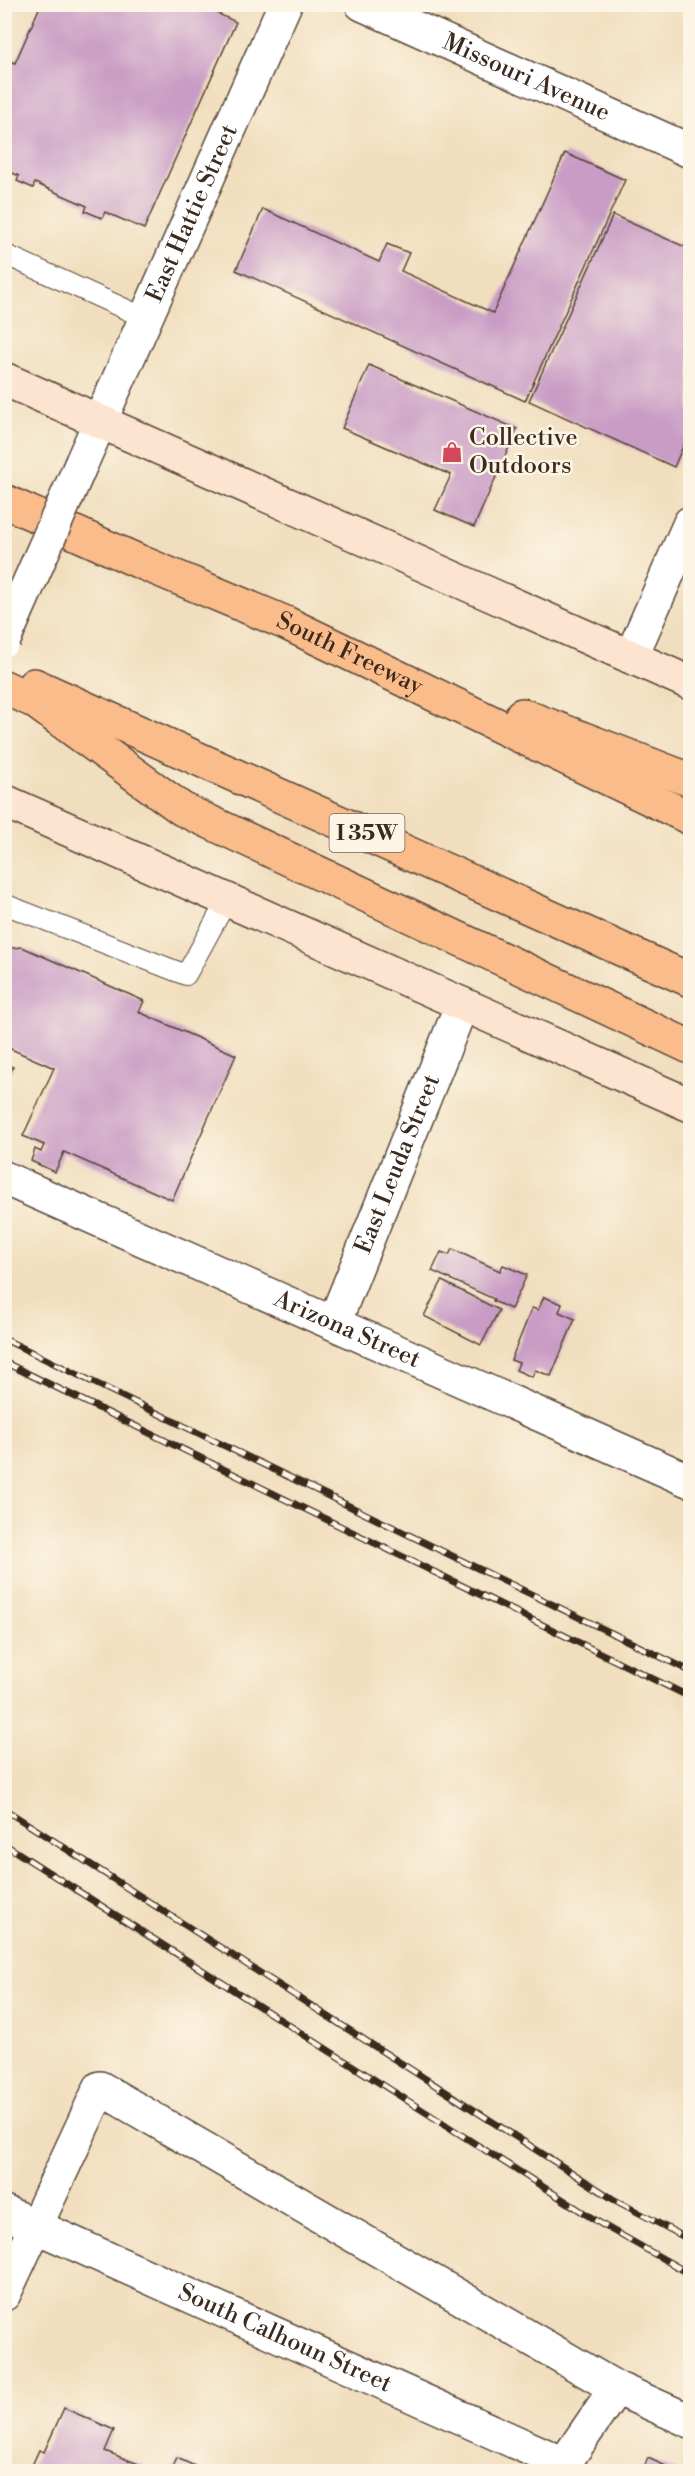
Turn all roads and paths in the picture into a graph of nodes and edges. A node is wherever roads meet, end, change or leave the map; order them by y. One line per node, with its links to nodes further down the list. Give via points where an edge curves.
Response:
1 (285, 4): 5 (street, East Hattie Street)
2 (362, 4): 3 (street, Missouri Avenue)
3 (690, 150)
4 (4, 254): 5 (lane)
5 (145, 318): 7 (street, East Hattie Street)
6 (4, 380): 7 (main road)
7 (99, 423): 11 (street, East Hattie Street, bridge); 12 (main road)
8 (4, 501): 10 (highway, South Freeway)
9 (690, 523): 12 (street)
10 (286, 623): 16 (highway); 18 (highway, South Freeway)
11 (4, 640)
12 (631, 657): 14 (main road)
13 (4, 672): 21 (highway, I 35W)
14 (690, 683)
15 (4, 687): 23 (highway, via 33,701 182,809)
16 (690, 780)
17 (4, 801): 19 (main road)
18 (690, 818)
19 (227, 900): 20 (lane, via 186,975); 22 (main road)
20 (4, 904)
21 (690, 980)
22 (462, 1004): 24 (main road); 26 (street, East Leuda Street)
23 (690, 1047)
24 (690, 1105)
25 (4, 1178): 26 (street, Arizona Street)
26 (334, 1323): 27 (street, Arizona Street)
27 (690, 1481)
28 (4, 2212): 29 (street, South Calhoun Street)
29 (36, 2226): 30 (street); 31 (street, via 100,2088); 33 (street, South Calhoun Street)
30 (4, 2294)
31 (616, 2388): 32 (street); 33 (street)
32 (690, 2421)
33 (562, 2468)

